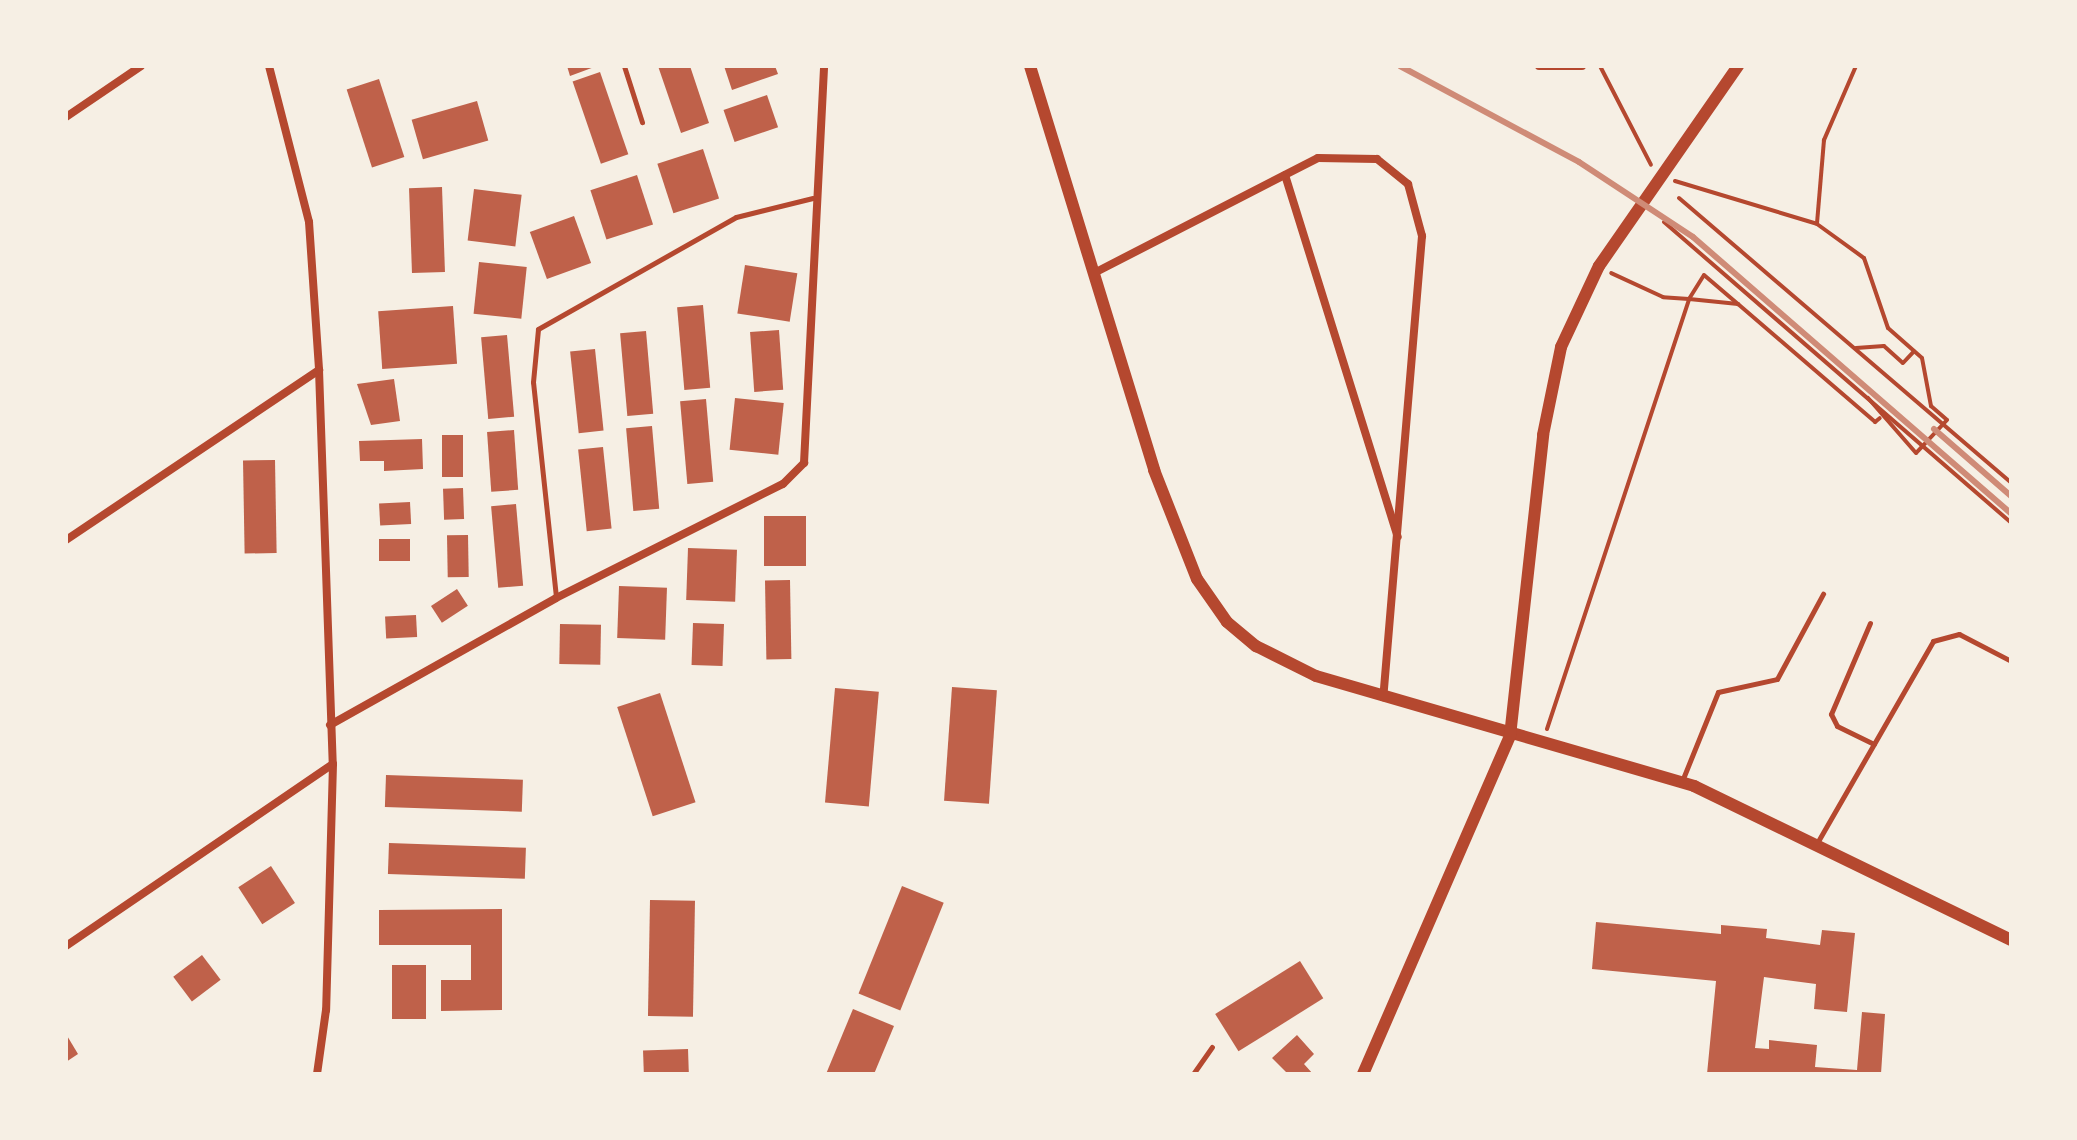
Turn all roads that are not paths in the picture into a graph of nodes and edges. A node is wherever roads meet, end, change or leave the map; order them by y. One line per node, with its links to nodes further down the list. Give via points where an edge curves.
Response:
1 (141, 66): 9 (street)
2 (269, 66): 14 (street, via 305,201)
3 (624, 66): 10 (lane)
4 (824, 66): 12 (street)
5 (1030, 66): 13 (street)
6 (1539, 66): 7 (street)
7 (1582, 66)
8 (1738, 66): 23 (street, via 1584,291 1550,387)
9 (66, 117)
10 (642, 122)
11 (1285, 175): 13 (street); 16 (street); 16 (street, via 1318,158 1358,154 1395,170 1418,202 1422,236)
12 (813, 198): 18 (street, via 804,463 783,484); 18 (lane, via 736,217 538,329 533,382)
13 (1098, 271): 21 (street, via 1154,470 1212,604 1256,646)
14 (319, 370): 15 (street); 22 (street)
15 (66, 540)
16 (1400, 544): 21 (street)
17 (1823, 594): 26 (lane, via 1777,679 1718,692)
18 (556, 598): 22 (street)
19 (1870, 623): 24 (lane, via 1831,714 1837,726)
20 (2011, 661): 24 (lane, via 1959,634 1933,641)
21 (1383, 698): 23 (street)
22 (330, 725): 25 (street)
23 (1510, 736): 26 (street); 33 (street)
24 (1874, 744): 27 (lane)
25 (333, 764): 29 (street); 31 (street, via 326,1010)
26 (1681, 782): 27 (street)
27 (1816, 844): 28 (street)
28 (2011, 940)
29 (66, 946)
30 (1212, 1047): 32 (lane)
31 (317, 1074)
32 (1193, 1074)
33 (1363, 1074)

